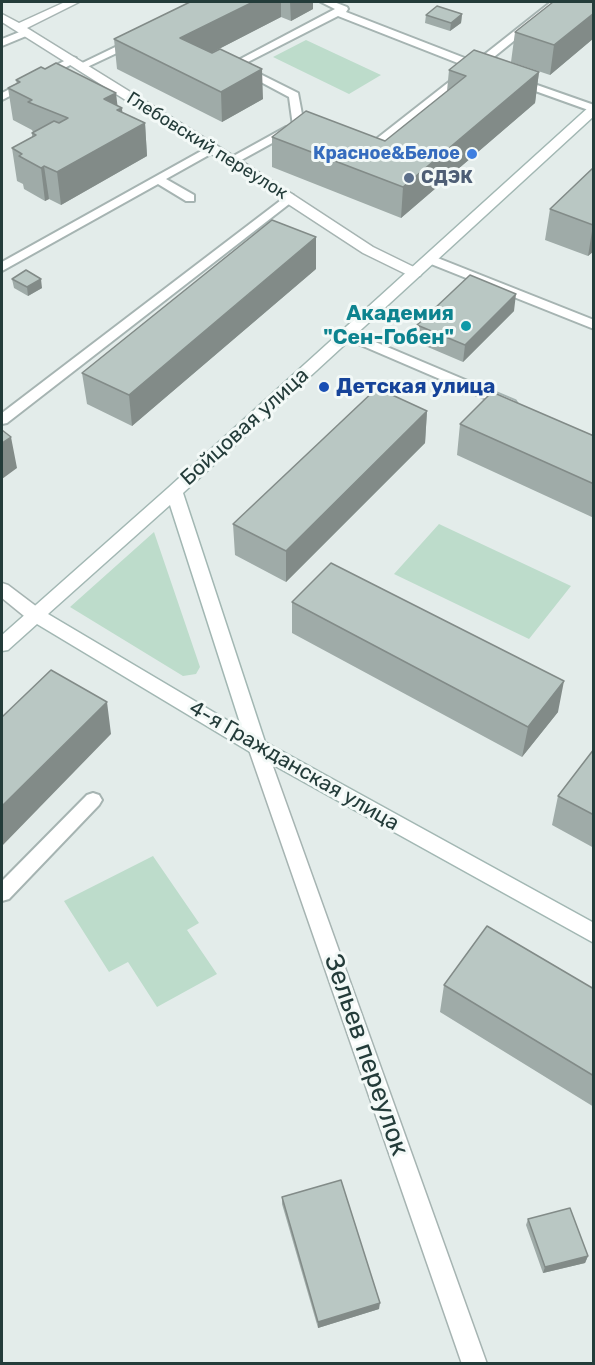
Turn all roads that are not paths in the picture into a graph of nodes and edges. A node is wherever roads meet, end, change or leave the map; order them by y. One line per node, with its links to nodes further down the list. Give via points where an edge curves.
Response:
1 (73, 2): 6 (street)
2 (326, 2): 4 (lane, via 343,9)
3 (556, 2): 10 (lane)
4 (337, 12): 10 (lane); 15 (lane, via 234,65 294,95 303,127)
5 (2, 17): 6 (street, Глебовский переулок)
6 (23, 30): 8 (lane); 9 (street, Глебовский переулок)
7 (147, 34): 9 (lane)
8 (2, 43)
9 (76, 63): 11 (lane); 14 (street, Глебовский переулок)
10 (475, 66): 12 (lane); 13 (lane, via 368,151)
11 (2, 97)
12 (594, 109): 19 (street, Бойцовая улица)
13 (348, 144)
14 (212, 149): 15 (street, Глебовский переулок); 16 (lane)
15 (232, 161): 18 (street, Глебовский переулок)
16 (157, 179): 17 (lane); 20 (lane)
17 (190, 198)
18 (288, 198): 21 (street, Глебовский переулок, via 368,250); 25 (lane)
19 (430, 259): 21 (street, Бойцовая улица); 22 (lane)
20 (2, 267)
21 (415, 273): 23 (street, Бойцовая улица)
22 (594, 325)
23 (347, 334): 24 (lane); 26 (street, Бойцовая улица)
24 (524, 410)
25 (2, 420)
26 (174, 492): 28 (street, Бойцовая улица); 30 (street, Зельев переулок)
27 (2, 589): 28 (street, 4-я Гражданская улица)
28 (35, 615): 29 (street, Бойцовая улица); 30 (street, 4-я Гражданская улица)
29 (2, 645)
30 (257, 747): 33 (street, 4-я Гражданская улица); 34 (street, Зельев переулок)
31 (93, 800): 32 (lane)
32 (2, 893)
33 (594, 934)
34 (475, 1364)

